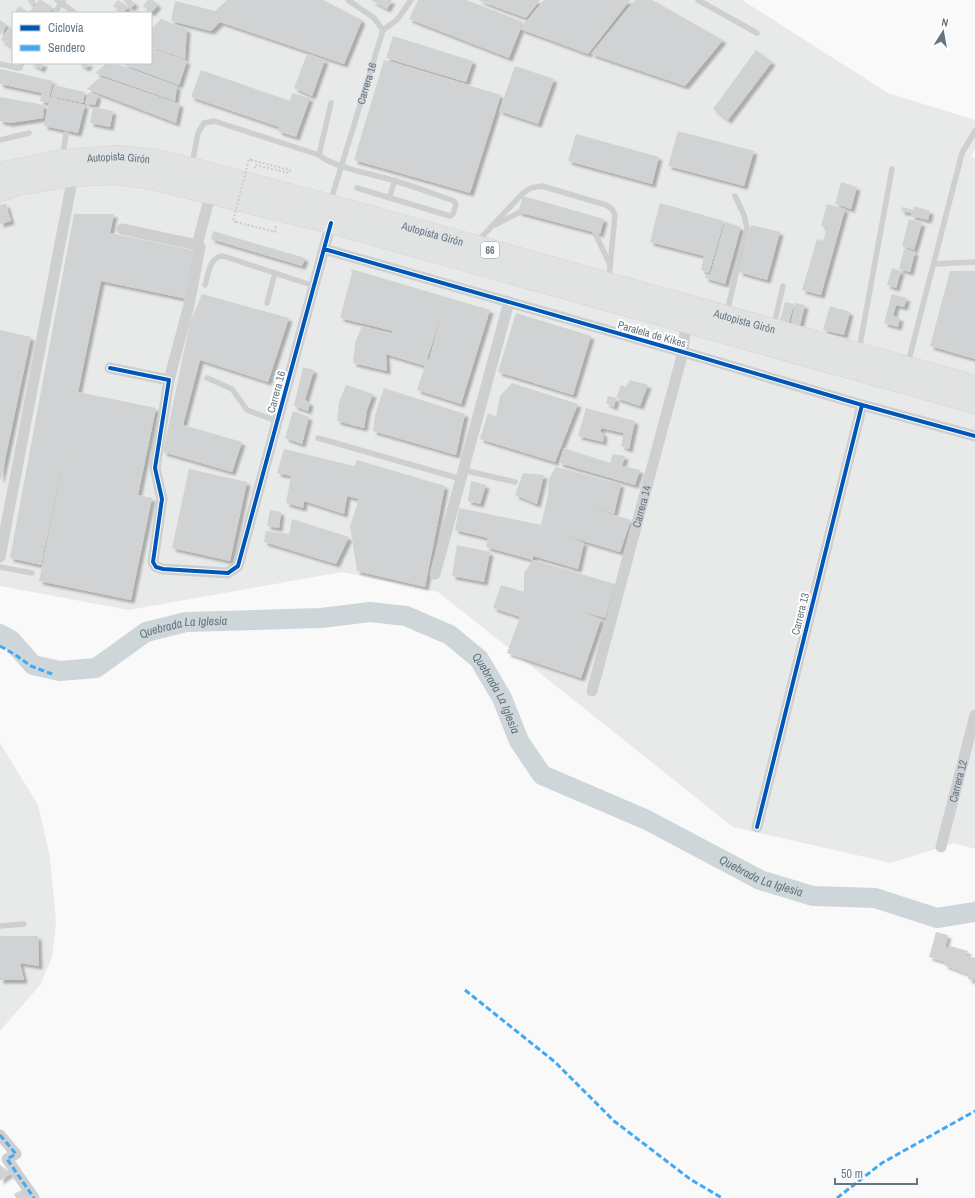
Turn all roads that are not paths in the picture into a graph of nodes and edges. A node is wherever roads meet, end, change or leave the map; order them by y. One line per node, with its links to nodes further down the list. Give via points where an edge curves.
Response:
1 (348, 0): 7 (lane, via 374,18)
2 (411, 0): 7 (lane, via 397,20)
3 (698, 0): 8 (lane)
4 (60, 1): 5 (lane); 6 (lane)
5 (54, 12)
6 (74, 12)
7 (383, 30): 17 (lane, Carrera 16)
8 (757, 33)
9 (0, 64): 10 (lane, via 17,68)
10 (22, 64)
11 (331, 103): 16 (lane)
12 (975, 131): 37 (lane, via 962,153)
13 (29, 133): 15 (lane)
14 (66, 134): 18 (lane)
15 (0, 140)
16 (319, 155): 17 (lane); 19 (lane, via 214,121 207,121 198,133)
17 (342, 165): 22 (lane); 29 (lane, Carrera 16)
18 (68, 168): 19 (highway, Autopista Girón / 66, via 118,156 155,160); 21 (highway, Autopista Girón / 66); 24 (highway, Autopista Girón / 66); 25 (highway, Autopista Girón / 66, via 148,178); 62 (street)
19 (191, 168): 29 (highway, Autopista Girón / 66)
20 (892, 168): 49 (lane)
21 (0, 173)
22 (395, 180): 27 (lane); 27 (lane, via 454,201 456,205 450,216)
23 (357, 188): 27 (lane)
24 (0, 191)
25 (211, 192): 29 (highway, Autopista Girón / 66); 33 (street)
26 (734, 196): 45 (lane, via 744,216 746,228)
27 (389, 198)
28 (520, 212): 30 (lane)
29 (331, 214): 34 (highway, Autopista Girón / 66); 35 (street, Carrera 16); 46 (highway, Autopista Girón / 66)
30 (490, 228): 34 (lane); 39 (lane, via 530,188 542,186 606,205 615,215)
31 (122, 229): 33 (street)
32 (595, 233): 39 (lane)
33 (197, 245): 53 (street, via 200,251)
34 (474, 245): 39 (highway, Autopista Girón / 66)
35 (324, 249): 41 (street, Carrera 16); 43 (street, Paralela de Kikes)
36 (975, 262): 37 (lane)
37 (934, 264): 51 (lane)
38 (275, 273): 40 (lane, via 217,256 213,260); 41 (lane); 44 (lane)
39 (609, 274): 45 (highway, Autopista Girón / 66)
40 (205, 285)
41 (314, 286): 57 (street, Carrera 16)
42 (783, 286): 47 (lane)
43 (509, 302): 48 (street, Paralela de Kikes); 60 (street)
44 (267, 303)
45 (726, 316): 47 (highway, Autopista Girón / 66)
46 (686, 322): 48 (street, Carrera 14); 55 (highway, Autopista Girón / 66)
47 (774, 330): 49 (highway, Autopista Girón / 66)
48 (683, 352): 56 (street, Paralela de Kikes); 66 (street, Carrera 14)
49 (858, 354): 51 (highway, Autopista Girón / 66)
50 (110, 368): 53 (street)
51 (907, 368): 54 (highway, Autopista Girón / 66)
52 (207, 378): 57 (lane, via 232,389 247,410)
53 (170, 380): 57 (street, Carrera 16, via 155,468 162,499 153,562 156,567 228,573 238,566)
54 (975, 386)
55 (975, 403)
56 (862, 405): 58 (street, Paralela de Kikes); 68 (street, Carrera 13)
57 (277, 421)
58 (975, 436)
59 (318, 438): 60 (lane)
60 (462, 474): 61 (lane); 65 (street)
61 (515, 482)
62 (0, 556)
63 (0, 567): 64 (lane)
64 (32, 573)
65 (435, 574)
66 (592, 691)
67 (975, 715): 69 (street, Carrera 12)
68 (757, 826)
69 (941, 847)
70 (24, 924): 71 (lane)
71 (0, 926)
72 (0, 1135): 73 (street, via 16,1154)
73 (3, 1162): 74 (street)
74 (34, 1198)

